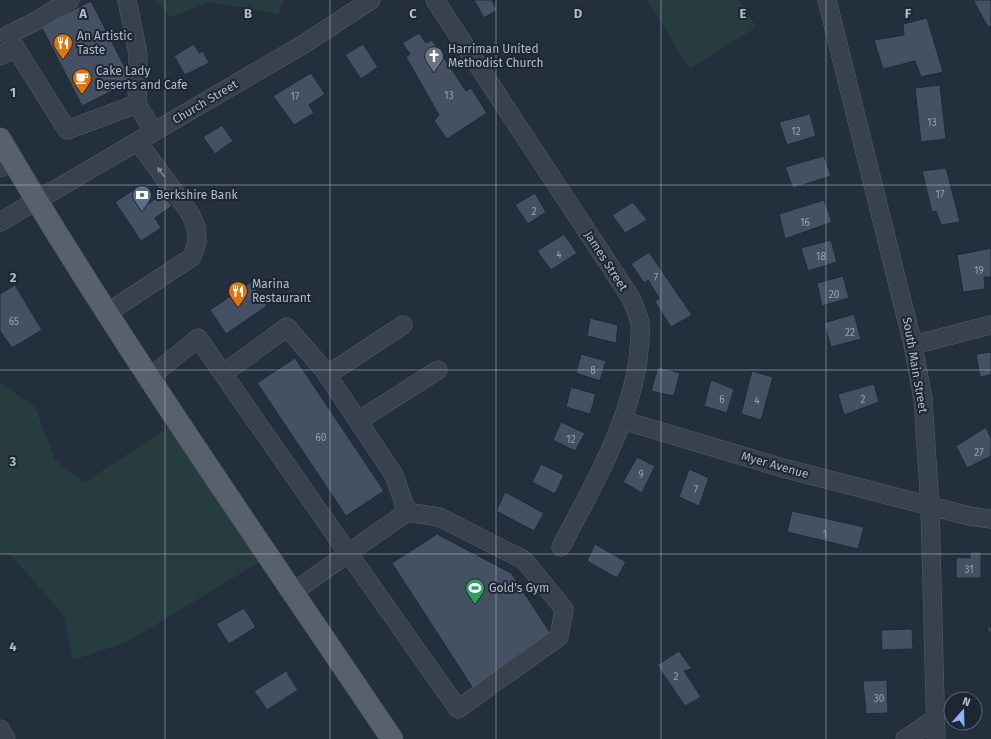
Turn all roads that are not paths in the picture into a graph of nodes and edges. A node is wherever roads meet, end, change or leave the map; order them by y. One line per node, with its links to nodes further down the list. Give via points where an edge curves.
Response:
1 (70, 0): 6 (street, via 8,35)
2 (127, 0): 7 (street, via 138,54)
3 (371, 0): 8 (street, Church Street, via 304,44)
4 (435, 0): 22 (street, James Street, via 631,298 638,313 640,343 634,382)
5 (827, 0): 17 (street, South Main Street)
6 (8, 52): 7 (street, via 67,130)
7 (137, 104): 8 (street)
8 (154, 132): 10 (street, Church Street)
9 (0, 139): 11 (main road)
10 (138, 142): 12 (street, Church Street); 14 (street, one-way to 10, via 192,257 197,242 196,227 190,213)
11 (7, 165): 12 (main road)
12 (36, 201): 13 (street, Church Street); 14 (main road)
13 (0, 222)
14 (107, 313): 21 (main road)
15 (991, 324): 17 (street)
16 (403, 325): 20 (street)
17 (914, 345): 24 (street, South Main Street, via 924,399)
18 (438, 370): 23 (street)
19 (223, 374): 20 (street, via 287,327); 21 (street, via 198,338); 28 (street)
20 (327, 375): 23 (street)
21 (149, 378): 29 (main road)
22 (622, 420): 24 (street, Myer Avenue, via 783,468); 27 (street, James Street, via 612,448)
23 (358, 421): 25 (street, via 394,475)
24 (930, 506): 26 (street, Myer Avenue); 30 (street, South Main Street)
25 (407, 512): 28 (street); 28 (street, via 439,517 524,560 564,609 559,637 458,709)
26 (991, 519)
27 (561, 547)
28 (348, 553): 29 (street)
29 (293, 592): 33 (main road)
30 (935, 719): 34 (street); 35 (street, South Main Street)
31 (0, 729): 32 (street)
32 (6, 739)
33 (392, 739)
34 (904, 739)
35 (936, 739)

